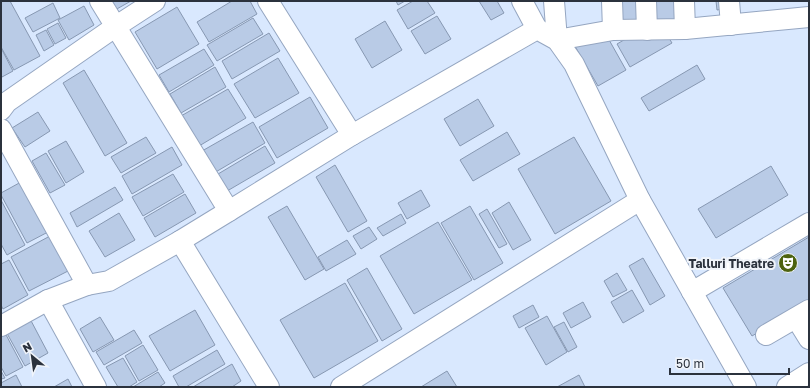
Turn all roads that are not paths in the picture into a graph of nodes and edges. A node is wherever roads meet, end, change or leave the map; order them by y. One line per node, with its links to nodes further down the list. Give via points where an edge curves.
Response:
1 (100, 1): 12 (street)
2 (155, 1): 12 (street)
3 (268, 1): 20 (street)
4 (522, 1): 13 (street)
5 (554, 1): 17 (street)
6 (612, 1): 15 (street)
7 (646, 1): 16 (street)
8 (684, 1): 14 (street)
9 (729, 1): 11 (street)
10 (809, 17): 11 (street)
11 (731, 25): 14 (street)
12 (115, 27): 18 (street); 22 (street)
13 (536, 29): 17 (street); 20 (street)
14 (685, 29): 16 (street)
15 (613, 30): 16 (street); 17 (street)
16 (647, 30)
17 (557, 40): 21 (street, via 574,64)
18 (3, 102)
19 (1, 129): 25 (street)
20 (352, 135): 22 (street)
21 (640, 200): 26 (street); 35 (street)
22 (229, 212): 24 (street)
23 (809, 223): 26 (street)
24 (180, 241): 25 (street, via 109,281); 34 (street)
25 (86, 285): 27 (street)
26 (692, 292): 36 (street)
27 (48, 300): 29 (street); 33 (street)
28 (803, 314): 30 (street); 31 (street)
29 (1, 326)
30 (766, 335)
31 (809, 339)
32 (809, 373): 37 (street)
33 (96, 387)
34 (269, 387)
35 (341, 387)
36 (746, 387)
37 (787, 387)

